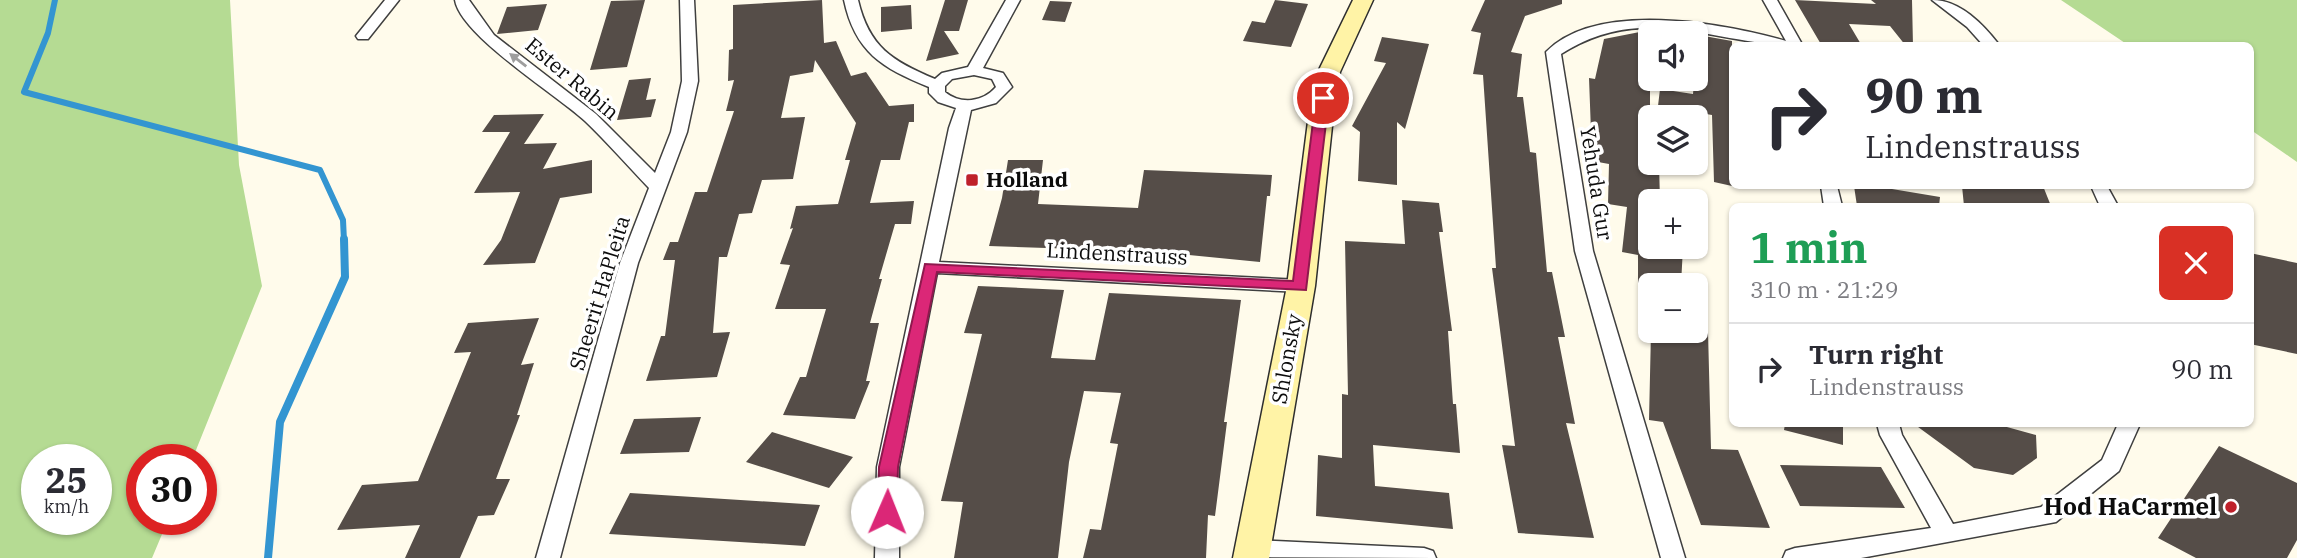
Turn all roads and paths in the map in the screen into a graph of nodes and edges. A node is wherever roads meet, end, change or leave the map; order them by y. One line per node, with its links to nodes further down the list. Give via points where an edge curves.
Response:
1 (393, 0): 9 (street)
2 (462, 0): 16 (street, Ester Rabin, one-way to 2, via 590,117 489,38)
3 (687, 0): 16 (street, Sheerit HaPleita, via 690,81 679,132)
4 (851, 0): 14 (street, via 855,26 887,63)
5 (1013, 0): 13 (street)
6 (1363, 0): 18 (street, Shlonsky, via 1329,72 1323,98)
7 (1770, 0): 11 (street)
8 (1939, 0): 12 (street)
9 (363, 36)
10 (1773, 42): 26 (street, Yehuda Gur, via 1712,26 1626,17 1569,36 1553,52 1584,251)
11 (1794, 42)
12 (1989, 42)
13 (974, 70): 14 (street, via 947,76); 15 (street, via 998,76 1004,87 990,101)
14 (937, 85): 15 (street, via 941,99)
15 (965, 105): 17 (street)
16 (659, 188): 23 (street, Sheerit HaPleita, via 629,263)
17 (930, 267): 18 (street, Lindenstrauss); 24 (street, via 888,467)
18 (1301, 286): 22 (street, Shlonsky)
19 (1889, 427): 21 (street)
20 (2128, 427): 21 (street, via 2111,465 2048,514)
21 (1947, 534): 27 (street)
22 (1251, 554): 25 (street)
23 (548, 558)
24 (887, 558)
25 (1424, 558)
26 (1673, 558)
27 (1795, 558)

